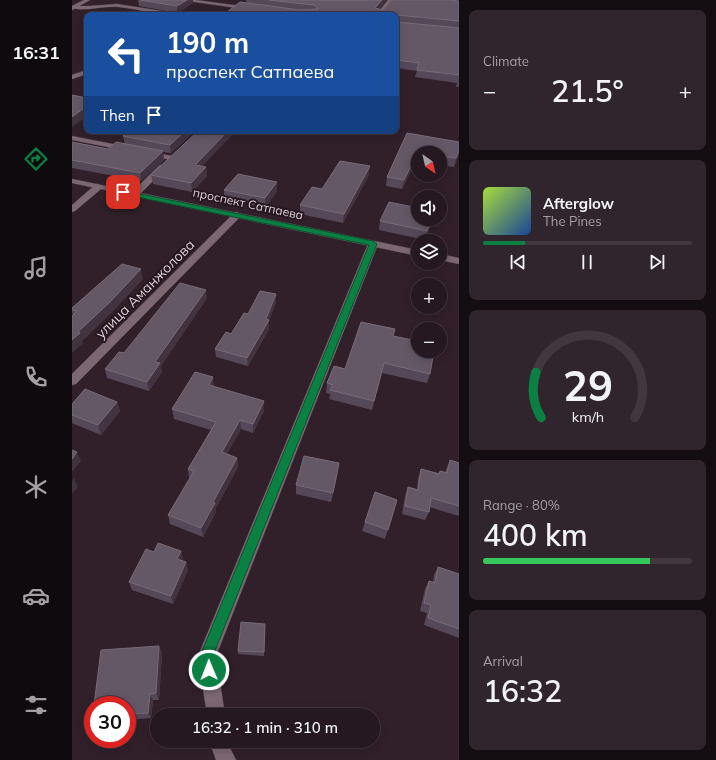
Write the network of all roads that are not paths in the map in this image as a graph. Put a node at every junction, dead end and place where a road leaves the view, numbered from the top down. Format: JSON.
{"nodes":[{"id":1,"x":88,"y":0,"type":"edge"},
{"id":2,"x":183,"y":0,"type":"edge"},
{"id":3,"x":391,"y":0,"type":"edge"},
{"id":4,"x":217,"y":2,"type":"edge"},
{"id":5,"x":73,"y":8,"type":"edge"},
{"id":6,"x":158,"y":12,"type":"edge"},
{"id":7,"x":250,"y":12,"type":"edge"},
{"id":8,"x":381,"y":12,"type":"edge"},
{"id":9,"x":84,"y":73,"type":"edge"},
{"id":10,"x":72,"y":77,"type":"edge"},
{"id":11,"x":72,"y":138,"type":"edge"},
{"id":12,"x":72,"y":181,"type":"edge"},
{"id":13,"x":98,"y":187,"type":"junction"},
{"id":14,"x":135,"y":194,"type":"junction"},
{"id":15,"x":72,"y":209,"type":"edge"},
{"id":16,"x":237,"y":215,"type":"junction"},
{"id":17,"x":373,"y":244,"type":"junction"},
{"id":18,"x":411,"y":252,"type":"edge"},
{"id":19,"x":447,"y":258,"type":"edge"},
{"id":20,"x":459,"y":261,"type":"edge"},
{"id":21,"x":72,"y":381,"type":"edge"},
{"id":22,"x":215,"y":708,"type":"edge"},
{"id":23,"x":221,"y":748,"type":"edge"},
{"id":24,"x":226,"y":760,"type":"edge"}],
"edges":[{"from":1,"to":5,"type":"street"},
{"from":2,"to":4,"type":"street"},
{"from":3,"to":8,"type":"street"},
{"from":4,"to":7,"type":"street"},
{"from":5,"to":6,"type":"street"},
{"from":9,"to":10,"type":"street"},
{"from":11,"to":14,"type":"street"},
{"from":12,"to":13,"type":"street","name":"проспект Сатпаева"},
{"from":13,"to":14,"type":"street","name":"проспект Сатпаева"},
{"from":13,"to":15,"type":"street"},
{"from":14,"to":16,"type":"street","name":"проспект Сатпаева"},
{"from":16,"to":17,"type":"street","name":"проспект Сатпаева"},
{"from":16,"to":21,"type":"street","name":"улица Аманжолова"},
{"from":17,"to":18,"type":"street","name":"проспект Сатпаева"},
{"from":17,"to":22,"type":"street"},
{"from":19,"to":20,"type":"street"},
{"from":23,"to":24,"type":"street"}]}
